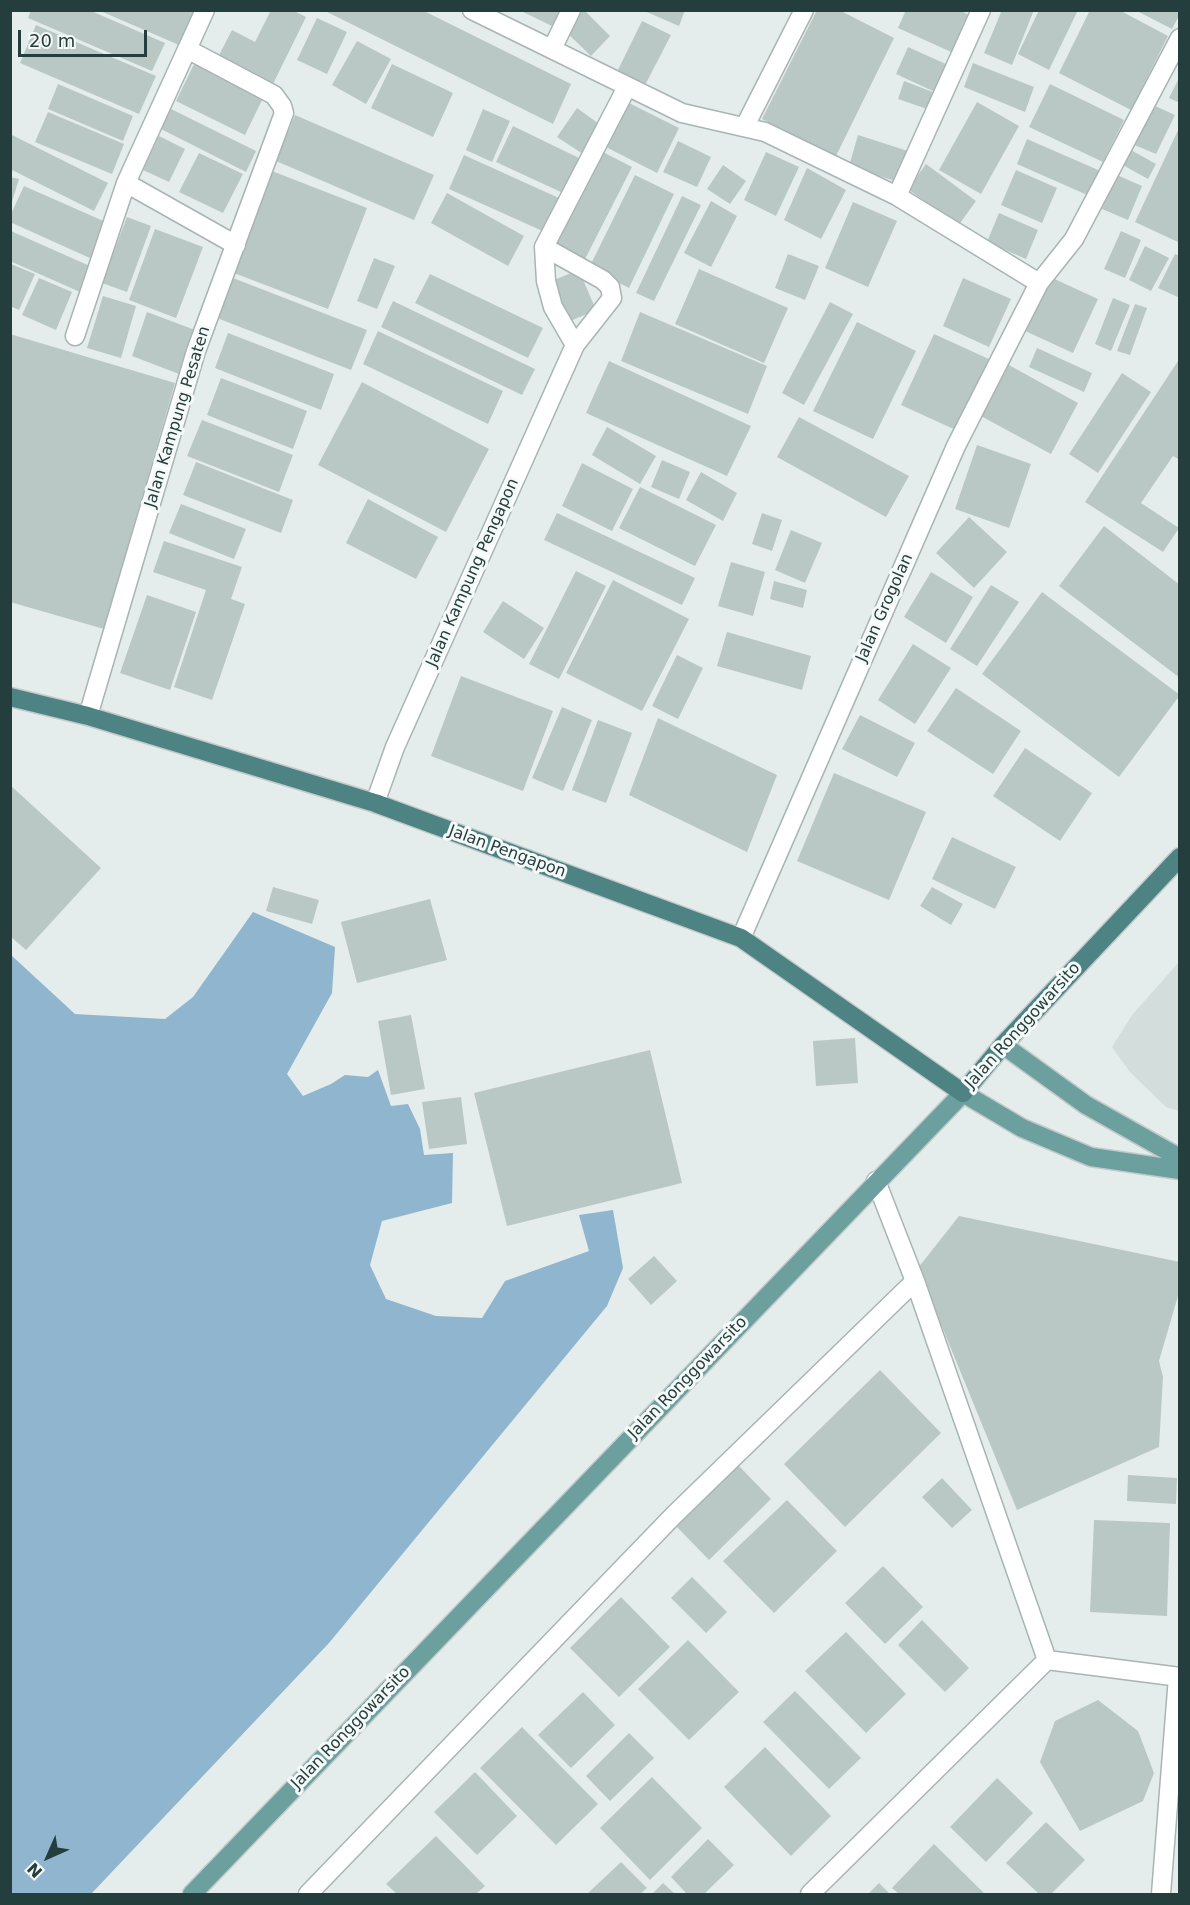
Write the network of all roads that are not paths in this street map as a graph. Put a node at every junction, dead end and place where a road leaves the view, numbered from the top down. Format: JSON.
{"nodes":[{"id":1,"x":205,"y":10,"type":"edge"},
{"id":2,"x":571,"y":10,"type":"edge"},
{"id":3,"x":804,"y":10,"type":"edge"},
{"id":4,"x":981,"y":10,"type":"edge"},
{"id":5,"x":477,"y":12,"type":"edge"},
{"id":6,"x":1179,"y":38,"type":"edge"},
{"id":7,"x":187,"y":49,"type":"junction"},
{"id":8,"x":552,"y":49,"type":"junction"},
{"id":9,"x":627,"y":87,"type":"junction"},
{"id":10,"x":745,"y":126,"type":"junction"},
{"id":11,"x":126,"y":183,"type":"junction"},
{"id":12,"x":897,"y":196,"type":"junction"},
{"id":13,"x":236,"y":245,"type":"junction"},
{"id":14,"x":544,"y":247,"type":"junction"},
{"id":15,"x":1039,"y":283,"type":"junction"},
{"id":16,"x":75,"y":336,"type":"dead end"},
{"id":17,"x":575,"y":345,"type":"junction"},
{"id":18,"x":10,"y":697,"type":"edge"},
{"id":19,"x":88,"y":716,"type":"junction"},
{"id":20,"x":375,"y":803,"type":"junction"},
{"id":21,"x":1179,"y":857,"type":"edge"},
{"id":22,"x":741,"y":938,"type":"junction"},
{"id":23,"x":1003,"y":1045,"type":"junction"},
{"id":24,"x":963,"y":1093,"type":"junction"},
{"id":25,"x":1179,"y":1158,"type":"edge"},
{"id":26,"x":1179,"y":1170,"type":"edge"},
{"id":27,"x":876,"y":1181,"type":"junction"},
{"id":28,"x":915,"y":1281,"type":"junction"},
{"id":29,"x":1047,"y":1660,"type":"junction"},
{"id":30,"x":1179,"y":1677,"type":"edge"},
{"id":31,"x":192,"y":1894,"type":"edge"},
{"id":32,"x":308,"y":1894,"type":"edge"},
{"id":33,"x":810,"y":1894,"type":"edge"},
{"id":34,"x":1161,"y":1894,"type":"edge"}],
"edges":[{"from":1,"to":7,"type":"street"},
{"from":2,"to":8,"type":"street"},
{"from":3,"to":10,"type":"street"},
{"from":4,"to":12,"type":"street"},
{"from":5,"to":8,"type":"street"},
{"from":6,"to":15,"type":"street","name":"Jalan Grogolan"},
{"from":7,"to":11,"type":"street"},
{"from":7,"to":13,"type":"street","name":"Jalan Kampung Pesaten"},
{"from":8,"to":9,"type":"street"},
{"from":9,"to":10,"type":"street"},
{"from":9,"to":14,"type":"street"},
{"from":10,"to":12,"type":"street"},
{"from":11,"to":13,"type":"street"},
{"from":11,"to":16,"type":"street"},
{"from":12,"to":15,"type":"street"},
{"from":13,"to":19,"type":"street","name":"Jalan Kampung Pesaten"},
{"from":14,"to":17,"type":"street"},
{"from":14,"to":17,"type":"street","name":"Jalan Kampung Pengapon"},
{"from":15,"to":22,"type":"street","name":"Jalan Grogolan"},
{"from":17,"to":20,"type":"street","name":"Jalan Kampung Pengapon"},
{"from":18,"to":19,"type":"highway","name":"Jalan Pengapon"},
{"from":19,"to":20,"type":"highway","name":"Jalan Pengapon"},
{"from":20,"to":22,"type":"highway","name":"Jalan Pengapon"},
{"from":21,"to":23,"type":"highway","name":"Jalan Ronggowarsito"},
{"from":22,"to":24,"type":"highway","name":"Jalan Pengapon"},
{"from":23,"to":24,"type":"highway","name":"Jalan Ronggowarsito"},
{"from":23,"to":25,"type":"main road"},
{"from":24,"to":26,"type":"main road"},
{"from":24,"to":27,"type":"main road","name":"Jalan Ronggowarsito"},
{"from":27,"to":28,"type":"street"},
{"from":27,"to":31,"type":"main road","name":"Jalan Ronggowarsito"},
{"from":28,"to":29,"type":"street"},
{"from":28,"to":32,"type":"street"},
{"from":29,"to":30,"type":"street"},
{"from":29,"to":33,"type":"street"},
{"from":30,"to":34,"type":"street"}]}
